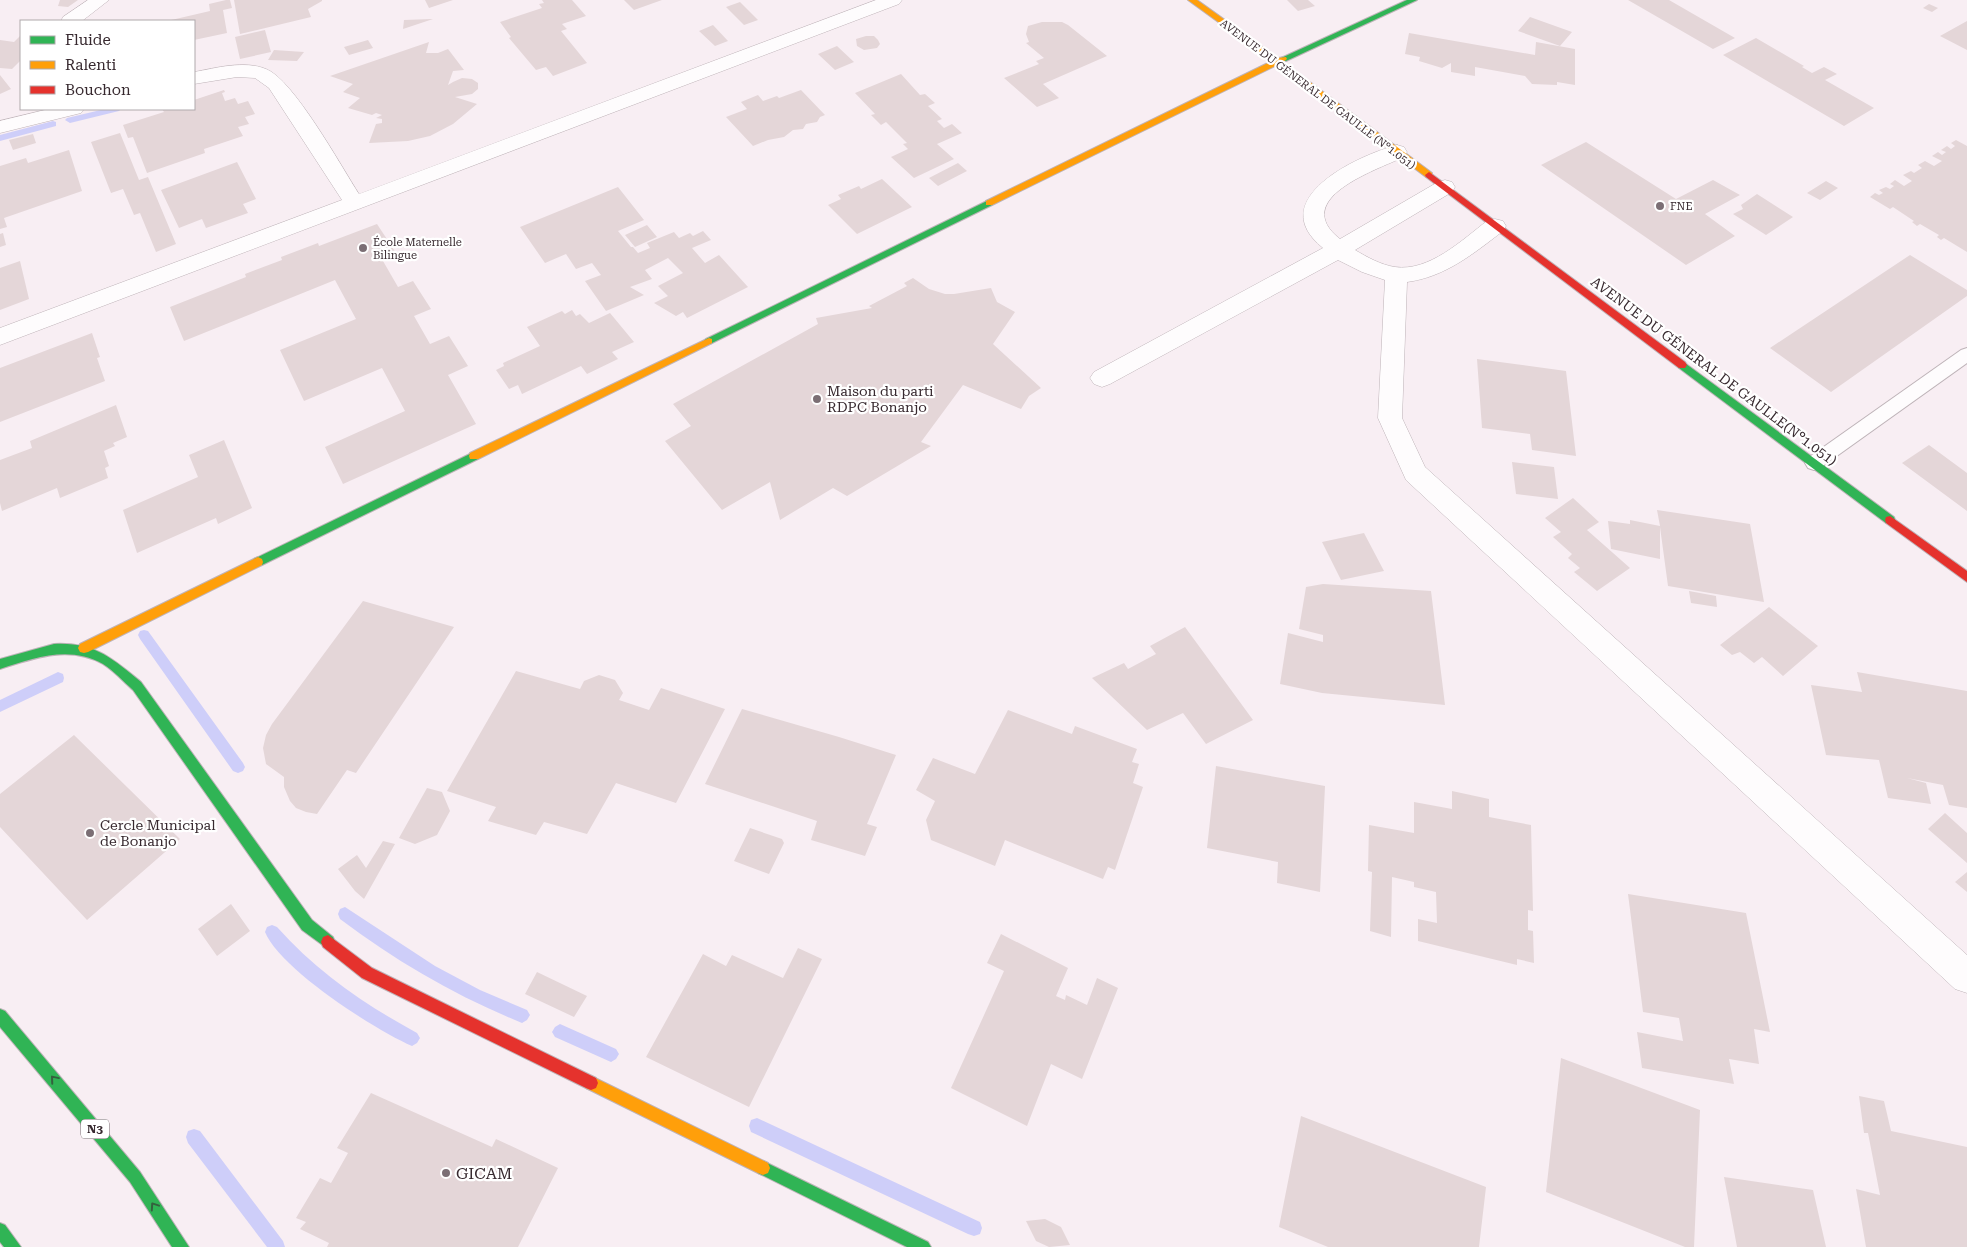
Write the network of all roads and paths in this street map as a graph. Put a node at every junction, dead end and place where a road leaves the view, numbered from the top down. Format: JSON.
{"nodes":[{"id":1,"x":100,"y":0,"type":"edge"},
{"id":2,"x":893,"y":0,"type":"edge"},
{"id":3,"x":1192,"y":0,"type":"edge"},
{"id":4,"x":1413,"y":0,"type":"edge"},
{"id":5,"x":71,"y":20,"type":"edge"},
{"id":6,"x":1276,"y":62,"type":"junction"},
{"id":7,"x":195,"y":78,"type":"edge"},
{"id":8,"x":65,"y":110,"type":"edge"},
{"id":9,"x":0,"y":127,"type":"edge"},
{"id":10,"x":1398,"y":152,"type":"junction"},
{"id":11,"x":1444,"y":187,"type":"junction"},
{"id":12,"x":354,"y":203,"type":"junction"},
{"id":13,"x":1495,"y":226,"type":"junction"},
{"id":14,"x":1338,"y":250,"type":"junction"},
{"id":15,"x":1396,"y":276,"type":"junction"},
{"id":16,"x":0,"y":338,"type":"edge"},
{"id":17,"x":1967,"y":354,"type":"edge"},
{"id":18,"x":1102,"y":378,"type":"dead end"},
{"id":19,"x":1814,"y":463,"type":"junction"},
{"id":20,"x":1967,"y":577,"type":"edge"},
{"id":21,"x":84,"y":648,"type":"junction"},
{"id":22,"x":0,"y":664,"type":"edge"},
{"id":23,"x":1967,"y":977,"type":"edge"},
{"id":24,"x":0,"y":1016,"type":"edge"},
{"id":25,"x":0,"y":1230,"type":"edge"},
{"id":26,"x":13,"y":1247,"type":"edge"},
{"id":27,"x":181,"y":1247,"type":"edge"},
{"id":28,"x":923,"y":1247,"type":"edge"}],
"edges":[{"from":1,"to":5,"type":"street"},
{"from":2,"to":12,"type":"street"},
{"from":3,"to":6,"type":"main road","name":"AVENUE DU GÉNERAL DE GAULLE (N°1.051)"},
{"from":4,"to":6,"type":"main road"},
{"from":6,"to":10,"type":"main road","name":"AVENUE DU GÉNERAL DE GAULLE (N°1.051)"},
{"from":6,"to":21,"type":"main road"},
{"from":7,"to":12,"type":"street"},
{"from":8,"to":9,"type":"street"},
{"from":10,"to":11,"type":"main road","name":"AVENUE DU GÉNERAL DE GAULLE (N°1.051)"},
{"from":10,"to":14,"type":"street"},
{"from":11,"to":13,"type":"main road","name":"AVENUE DU GÉNERAL DE GAULLE(N°1.051)"},
{"from":11,"to":14,"type":"street"},
{"from":12,"to":16,"type":"street"},
{"from":13,"to":15,"type":"street"},
{"from":13,"to":19,"type":"main road","name":"AVENUE DU GÉNERAL DE GAULLE(N°1.051)"},
{"from":14,"to":15,"type":"street"},
{"from":14,"to":18,"type":"street"},
{"from":15,"to":23,"type":"street"},
{"from":17,"to":19,"type":"lane"},
{"from":19,"to":20,"type":"main road","name":"AVENUE DU GÉNERAL DE GAULLE(N°1.051)"},
{"from":21,"to":22,"type":"main road"},
{"from":21,"to":28,"type":"main road"},
{"from":27,"to":24,"type":"main road","number":"N3","one_way":true},
{"from":25,"to":26,"type":"main road"}]}
